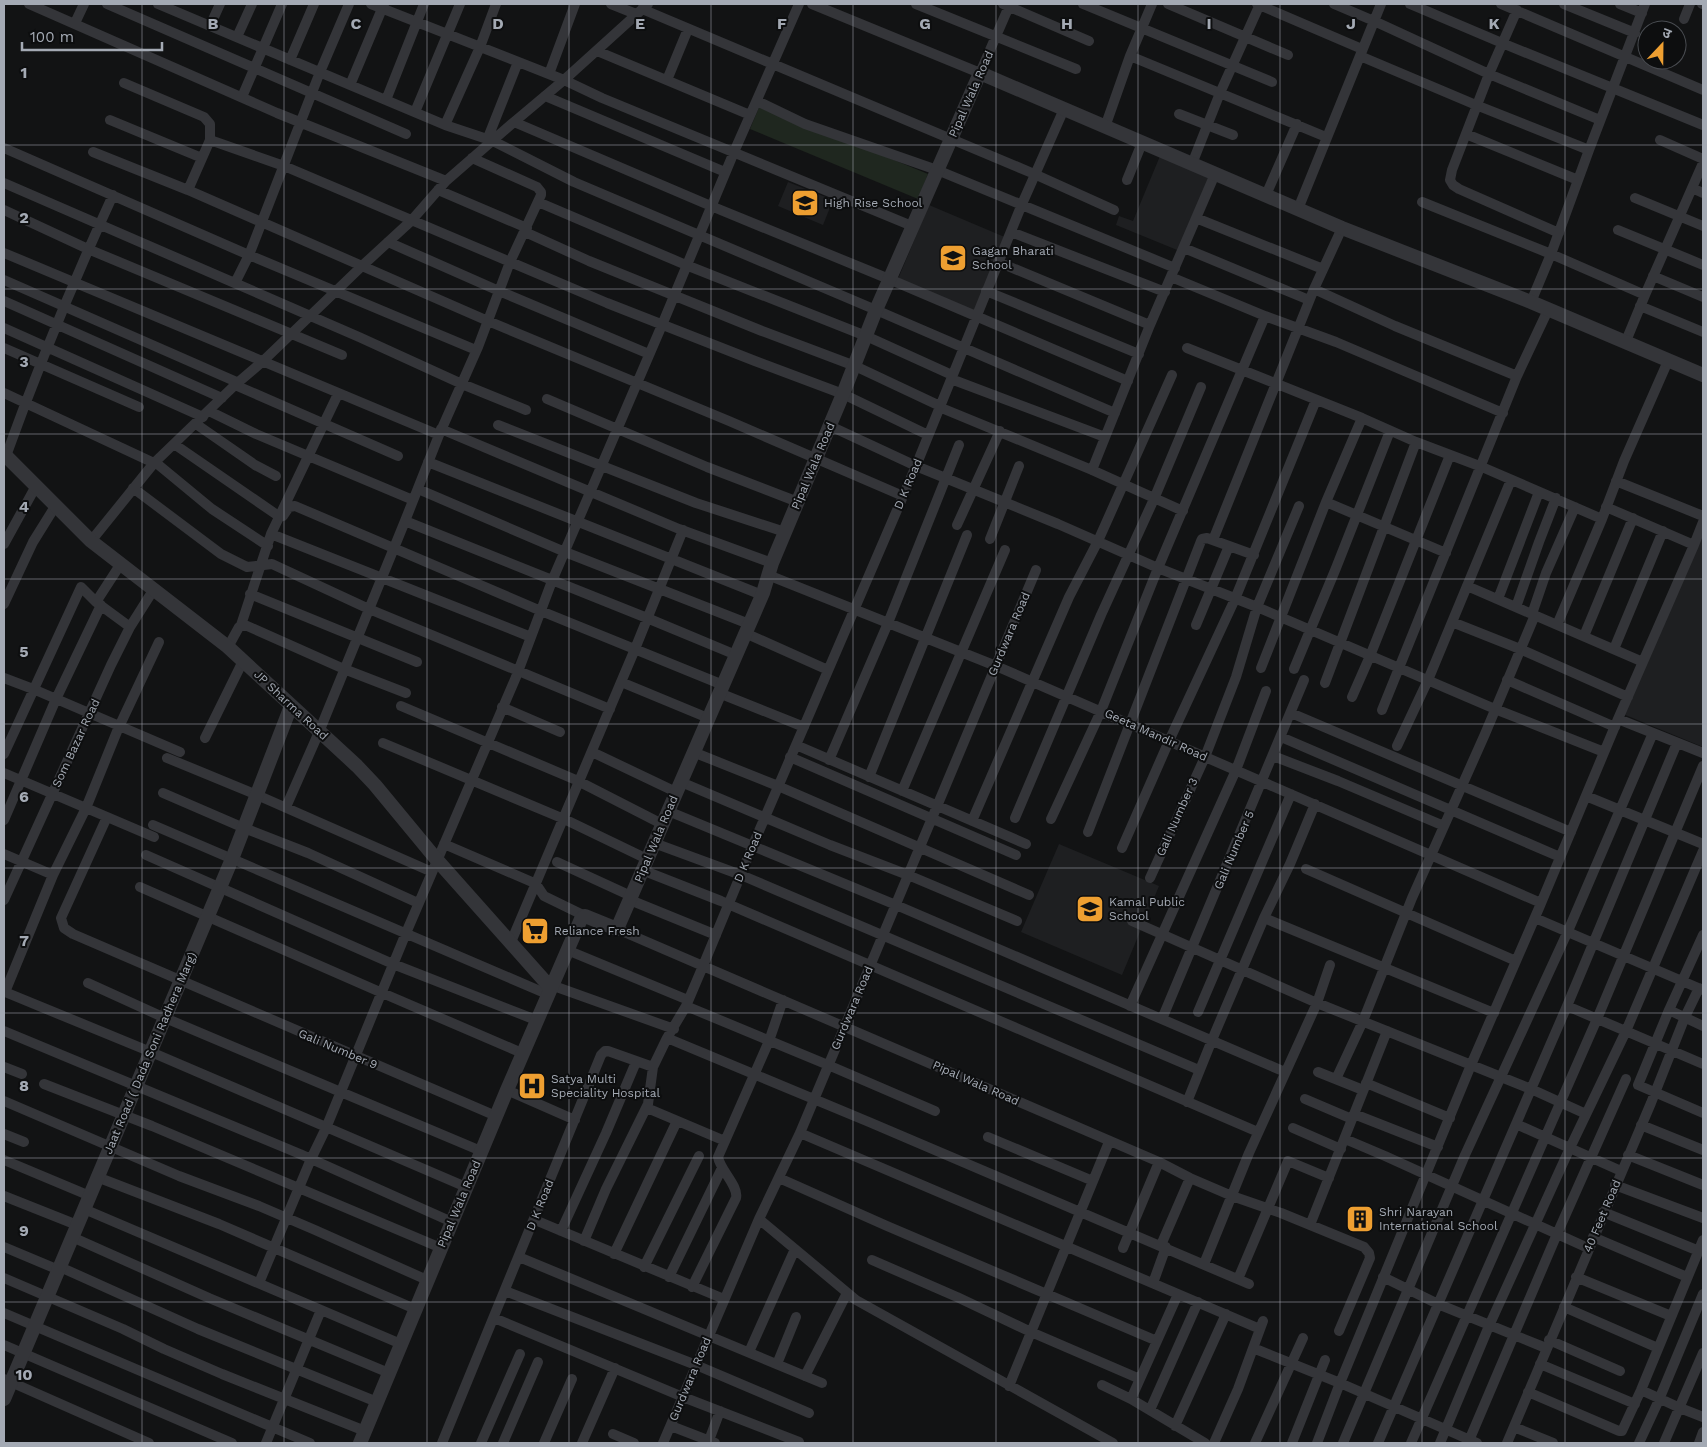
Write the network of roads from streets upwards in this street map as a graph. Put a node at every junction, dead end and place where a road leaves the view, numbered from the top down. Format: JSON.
{"nodes":[{"id":1,"x":29,"y":4,"type":"edge"},
{"id":2,"x":84,"y":4,"type":"edge"},
{"id":3,"x":107,"y":4,"type":"edge"},
{"id":4,"x":158,"y":4,"type":"edge"},
{"id":5,"x":220,"y":4,"type":"edge"},
{"id":6,"x":252,"y":4,"type":"edge"},
{"id":7,"x":282,"y":4,"type":"edge"},
{"id":8,"x":314,"y":4,"type":"edge"},
{"id":9,"x":349,"y":4,"type":"edge"},
{"id":10,"x":371,"y":4,"type":"edge"},
{"id":11,"x":424,"y":4,"type":"edge"},
{"id":12,"x":460,"y":4,"type":"edge"},
{"id":13,"x":496,"y":4,"type":"edge"},
{"id":14,"x":576,"y":4,"type":"edge"},
{"id":15,"x":611,"y":4,"type":"edge"},
{"id":16,"x":799,"y":4,"type":"edge"},
{"id":17,"x":812,"y":4,"type":"edge"},
{"id":18,"x":916,"y":4,"type":"edge"},
{"id":19,"x":1083,"y":4,"type":"edge"},
{"id":20,"x":1152,"y":4,"type":"edge"},
{"id":21,"x":1168,"y":4,"type":"edge"},
{"id":22,"x":1259,"y":4,"type":"edge"},
{"id":23,"x":1334,"y":4,"type":"edge"},
{"id":24,"x":1381,"y":4,"type":"edge"},
{"id":25,"x":1410,"y":4,"type":"edge"},
{"id":26,"x":1502,"y":4,"type":"edge"},
{"id":27,"x":1564,"y":4,"type":"edge"},
{"id":28,"x":1620,"y":4,"type":"edge"},
{"id":29,"x":1690,"y":4,"type":"edge"},
{"id":30,"x":1007,"y":5,"type":"edge"},
{"id":31,"x":383,"y":6,"type":"edge"},
{"id":32,"x":638,"y":8,"type":"edge"},
{"id":33,"x":1643,"y":8,"type":"edge"},
{"id":34,"x":1516,"y":10,"type":"junction"},
{"id":35,"x":1684,"y":18,"type":"dead end"},
{"id":36,"x":1374,"y":21,"type":"junction"},
{"id":37,"x":417,"y":22,"type":"junction"},
{"id":38,"x":76,"y":23,"type":"junction"},
{"id":39,"x":210,"y":26,"type":"junction"},
{"id":40,"x":1142,"y":28,"type":"junction"},
{"id":41,"x":688,"y":29,"type":"junction"},
{"id":42,"x":1634,"y":33,"type":"junction"},
{"id":43,"x":447,"y":34,"type":"junction"},
{"id":44,"x":237,"y":37,"type":"junction"},
{"id":45,"x":996,"y":37,"type":"junction"},
{"id":46,"x":1246,"y":38,"type":"junction"},
{"id":47,"x":1089,"y":41,"type":"dead end"},
{"id":48,"x":1502,"y":43,"type":"junction"},
{"id":49,"x":480,"y":47,"type":"junction"},
{"id":50,"x":263,"y":48,"type":"junction"},
{"id":51,"x":597,"y":51,"type":"junction"},
{"id":52,"x":1361,"y":52,"type":"junction"},
{"id":53,"x":1288,"y":55,"type":"dead end"},
{"id":54,"x":1130,"y":56,"type":"junction"},
{"id":55,"x":1625,"y":56,"type":"junction"},
{"id":56,"x":290,"y":60,"type":"junction"},
{"id":57,"x":518,"y":62,"type":"junction"},
{"id":58,"x":772,"y":64,"type":"junction"},
{"id":59,"x":1234,"y":66,"type":"junction"},
{"id":60,"x":254,"y":67,"type":"junction"},
{"id":61,"x":1076,"y":70,"type":"dead end"},
{"id":62,"x":320,"y":72,"type":"junction"},
{"id":63,"x":980,"y":73,"type":"junction"},
{"id":64,"x":549,"y":74,"type":"junction"},
{"id":65,"x":1488,"y":74,"type":"junction"},
{"id":66,"x":564,"y":80,"type":"junction"},
{"id":67,"x":667,"y":80,"type":"junction"},
{"id":68,"x":1272,"y":82,"type":"dead end"},
{"id":69,"x":124,"y":83,"type":"dead end"},
{"id":70,"x":350,"y":85,"type":"junction"},
{"id":71,"x":1613,"y":89,"type":"junction"},
{"id":72,"x":1703,"y":90,"type":"edge"},
{"id":73,"x":313,"y":92,"type":"junction"},
{"id":74,"x":1220,"y":93,"type":"junction"},
{"id":75,"x":546,"y":96,"type":"junction"},
{"id":76,"x":242,"y":97,"type":"junction"},
{"id":77,"x":386,"y":100,"type":"junction"},
{"id":78,"x":757,"y":101,"type":"junction"},
{"id":79,"x":1476,"y":105,"type":"junction"},
{"id":80,"x":1064,"y":109,"type":"junction"},
{"id":81,"x":415,"y":112,"type":"junction"},
{"id":82,"x":1179,"y":114,"type":"dead end"},
{"id":83,"x":750,"y":115,"type":"junction"},
{"id":84,"x":110,"y":120,"type":"dead end"},
{"id":85,"x":1600,"y":120,"type":"junction"},
{"id":86,"x":300,"y":122,"type":"junction"},
{"id":87,"x":514,"y":122,"type":"junction"},
{"id":88,"x":1297,"y":124,"type":"junction"},
{"id":89,"x":444,"y":125,"type":"junction"},
{"id":90,"x":1208,"y":125,"type":"junction"},
{"id":91,"x":1703,"y":125,"type":"edge"},
{"id":92,"x":1105,"y":127,"type":"junction"},
{"id":93,"x":406,"y":134,"type":"dead end"},
{"id":94,"x":1466,"y":134,"type":"junction"},
{"id":95,"x":1233,"y":135,"type":"dead end"},
{"id":96,"x":1326,"y":137,"type":"junction"},
{"id":97,"x":210,"y":140,"type":"junction"},
{"id":98,"x":490,"y":140,"type":"junction"},
{"id":99,"x":950,"y":140,"type":"junction"},
{"id":100,"x":1660,"y":140,"type":"dead end"},
{"id":101,"x":1142,"y":143,"type":"junction"},
{"id":102,"x":4,"y":148,"type":"edge"},
{"id":103,"x":1589,"y":150,"type":"junction"},
{"id":104,"x":93,"y":152,"type":"dead end"},
{"id":105,"x":734,"y":152,"type":"junction"},
{"id":106,"x":202,"y":158,"type":"junction"},
{"id":107,"x":472,"y":158,"type":"junction"},
{"id":108,"x":1703,"y":159,"type":"edge"},
{"id":109,"x":1703,"y":163,"type":"edge"},
{"id":110,"x":1192,"y":164,"type":"junction"},
{"id":111,"x":284,"y":166,"type":"junction"},
{"id":112,"x":937,"y":170,"type":"junction"},
{"id":113,"x":725,"y":172,"type":"junction"},
{"id":114,"x":1215,"y":174,"type":"junction"},
{"id":115,"x":1035,"y":175,"type":"junction"},
{"id":116,"x":1127,"y":180,"type":"dead end"},
{"id":117,"x":1578,"y":180,"type":"junction"},
{"id":118,"x":446,"y":182,"type":"junction"},
{"id":119,"x":4,"y":183,"type":"edge"},
{"id":120,"x":1692,"y":188,"type":"junction"},
{"id":121,"x":188,"y":190,"type":"junction"},
{"id":122,"x":438,"y":190,"type":"junction"},
{"id":123,"x":1703,"y":193,"type":"edge"},
{"id":124,"x":113,"y":195,"type":"junction"},
{"id":125,"x":1266,"y":195,"type":"junction"},
{"id":126,"x":1635,"y":198,"type":"dead end"},
{"id":127,"x":538,"y":202,"type":"junction"},
{"id":128,"x":1422,"y":202,"type":"dead end"},
{"id":129,"x":1022,"y":204,"type":"junction"},
{"id":130,"x":711,"y":206,"type":"junction"},
{"id":131,"x":1298,"y":209,"type":"junction"},
{"id":132,"x":4,"y":210,"type":"edge"},
{"id":133,"x":1114,"y":210,"type":"dead end"},
{"id":134,"x":1679,"y":216,"type":"junction"},
{"id":135,"x":1196,"y":218,"type":"junction"},
{"id":136,"x":411,"y":221,"type":"junction"},
{"id":137,"x":261,"y":222,"type":"junction"},
{"id":138,"x":100,"y":224,"type":"junction"},
{"id":139,"x":912,"y":226,"type":"junction"},
{"id":140,"x":1703,"y":226,"type":"edge"},
{"id":141,"x":1342,"y":228,"type":"junction"},
{"id":142,"x":526,"y":230,"type":"junction"},
{"id":143,"x":1618,"y":230,"type":"dead end"},
{"id":144,"x":1011,"y":232,"type":"junction"},
{"id":145,"x":1559,"y":233,"type":"junction"},
{"id":146,"x":698,"y":236,"type":"junction"},
{"id":147,"x":388,"y":242,"type":"junction"},
{"id":148,"x":1184,"y":248,"type":"junction"},
{"id":149,"x":88,"y":249,"type":"junction"},
{"id":150,"x":1665,"y":250,"type":"junction"},
{"id":151,"x":4,"y":253,"type":"edge"},
{"id":152,"x":1551,"y":254,"type":"junction"},
{"id":153,"x":249,"y":255,"type":"junction"},
{"id":154,"x":510,"y":262,"type":"junction"},
{"id":155,"x":998,"y":262,"type":"junction"},
{"id":156,"x":686,"y":265,"type":"junction"},
{"id":157,"x":1703,"y":265,"type":"edge"},
{"id":158,"x":362,"y":266,"type":"junction"},
{"id":159,"x":1323,"y":269,"type":"junction"},
{"id":160,"x":1173,"y":273,"type":"junction"},
{"id":161,"x":1653,"y":276,"type":"junction"},
{"id":162,"x":888,"y":279,"type":"junction"},
{"id":163,"x":4,"y":280,"type":"edge"},
{"id":164,"x":235,"y":283,"type":"junction"},
{"id":165,"x":74,"y":284,"type":"junction"},
{"id":166,"x":1314,"y":289,"type":"junction"},
{"id":167,"x":337,"y":291,"type":"junction"},
{"id":168,"x":499,"y":291,"type":"junction"},
{"id":169,"x":986,"y":291,"type":"junction"},
{"id":170,"x":1165,"y":292,"type":"junction"},
{"id":171,"x":1645,"y":295,"type":"junction"},
{"id":172,"x":674,"y":296,"type":"junction"},
{"id":173,"x":1703,"y":297,"type":"edge"},
{"id":174,"x":1309,"y":300,"type":"junction"},
{"id":175,"x":4,"y":301,"type":"edge"},
{"id":176,"x":1530,"y":302,"type":"junction"},
{"id":177,"x":1640,"y":306,"type":"junction"},
{"id":178,"x":65,"y":307,"type":"junction"},
{"id":179,"x":876,"y":310,"type":"junction"},
{"id":180,"x":1548,"y":310,"type":"junction"},
{"id":181,"x":311,"y":316,"type":"junction"},
{"id":182,"x":1265,"y":316,"type":"junction"},
{"id":183,"x":976,"y":317,"type":"junction"},
{"id":184,"x":488,"y":321,"type":"junction"},
{"id":185,"x":58,"y":324,"type":"junction"},
{"id":186,"x":662,"y":325,"type":"junction"},
{"id":187,"x":1150,"y":325,"type":"junction"},
{"id":188,"x":1298,"y":327,"type":"junction"},
{"id":189,"x":4,"y":328,"type":"edge"},
{"id":190,"x":1703,"y":332,"type":"edge"},
{"id":191,"x":292,"y":334,"type":"junction"},
{"id":192,"x":866,"y":336,"type":"junction"},
{"id":193,"x":1626,"y":341,"type":"junction"},
{"id":194,"x":48,"y":347,"type":"junction"},
{"id":195,"x":4,"y":348,"type":"edge"},
{"id":196,"x":963,"y":348,"type":"junction"},
{"id":197,"x":1187,"y":348,"type":"dead end"},
{"id":198,"x":476,"y":350,"type":"junction"},
{"id":199,"x":649,"y":354,"type":"junction"},
{"id":200,"x":1139,"y":354,"type":"junction"},
{"id":201,"x":342,"y":355,"type":"dead end"},
{"id":202,"x":1668,"y":361,"type":"junction"},
{"id":203,"x":262,"y":362,"type":"junction"},
{"id":204,"x":41,"y":364,"type":"junction"},
{"id":205,"x":855,"y":366,"type":"junction"},
{"id":206,"x":1242,"y":370,"type":"junction"},
{"id":207,"x":1172,"y":375,"type":"dead end"},
{"id":208,"x":1703,"y":375,"type":"edge"},
{"id":209,"x":1517,"y":376,"type":"junction"},
{"id":210,"x":952,"y":377,"type":"junction"},
{"id":211,"x":1128,"y":381,"type":"junction"},
{"id":212,"x":637,"y":382,"type":"junction"},
{"id":213,"x":1276,"y":383,"type":"junction"},
{"id":214,"x":237,"y":384,"type":"junction"},
{"id":215,"x":462,"y":384,"type":"junction"},
{"id":216,"x":1201,"y":387,"type":"dead end"},
{"id":217,"x":4,"y":393,"type":"edge"},
{"id":218,"x":338,"y":394,"type":"junction"},
{"id":219,"x":843,"y":394,"type":"junction"},
{"id":220,"x":222,"y":398,"type":"junction"},
{"id":221,"x":547,"y":399,"type":"dead end"},
{"id":222,"x":1316,"y":400,"type":"junction"},
{"id":223,"x":26,"y":402,"type":"junction"},
{"id":224,"x":139,"y":407,"type":"dead end"},
{"id":225,"x":940,"y":407,"type":"junction"},
{"id":226,"x":526,"y":410,"type":"dead end"},
{"id":227,"x":1115,"y":413,"type":"junction"},
{"id":228,"x":1503,"y":413,"type":"junction"},
{"id":229,"x":203,"y":417,"type":"junction"},
{"id":230,"x":1362,"y":418,"type":"junction"},
{"id":231,"x":323,"y":423,"type":"junction"},
{"id":232,"x":498,"y":425,"type":"dead end"},
{"id":233,"x":830,"y":426,"type":"junction"},
{"id":234,"x":617,"y":429,"type":"junction"},
{"id":235,"x":1000,"y":431,"type":"junction"},
{"id":236,"x":1390,"y":431,"type":"junction"},
{"id":237,"x":440,"y":432,"type":"junction"},
{"id":238,"x":928,"y":435,"type":"junction"},
{"id":239,"x":1105,"y":437,"type":"junction"},
{"id":240,"x":1416,"y":442,"type":"junction"},
{"id":241,"x":174,"y":444,"type":"junction"},
{"id":242,"x":959,"y":445,"type":"dead end"},
{"id":243,"x":5,"y":455,"type":"edge"},
{"id":244,"x":1450,"y":455,"type":"junction"},
{"id":245,"x":310,"y":456,"type":"junction"},
{"id":246,"x":398,"y":456,"type":"dead end"},
{"id":247,"x":816,"y":459,"type":"junction"},
{"id":248,"x":155,"y":462,"type":"junction"},
{"id":249,"x":428,"y":462,"type":"junction"},
{"id":250,"x":916,"y":466,"type":"junction"},
{"id":251,"x":1019,"y":466,"type":"dead end"},
{"id":252,"x":601,"y":467,"type":"junction"},
{"id":253,"x":1482,"y":467,"type":"junction"},
{"id":254,"x":1092,"y":470,"type":"junction"},
{"id":255,"x":276,"y":476,"type":"dead end"},
{"id":256,"x":945,"y":478,"type":"junction"},
{"id":257,"x":1511,"y":480,"type":"junction"},
{"id":258,"x":1616,"y":481,"type":"junction"},
{"id":259,"x":1123,"y":485,"type":"junction"},
{"id":260,"x":36,"y":486,"type":"junction"},
{"id":261,"x":133,"y":488,"type":"junction"},
{"id":262,"x":418,"y":489,"type":"junction"},
{"id":263,"x":973,"y":489,"type":"junction"},
{"id":264,"x":590,"y":491,"type":"junction"},
{"id":265,"x":1539,"y":492,"type":"junction"},
{"id":266,"x":903,"y":496,"type":"junction"},
{"id":267,"x":1556,"y":498,"type":"junction"},
{"id":268,"x":1154,"y":499,"type":"junction"},
{"id":269,"x":413,"y":500,"type":"junction"},
{"id":270,"x":798,"y":502,"type":"junction"},
{"id":271,"x":1004,"y":502,"type":"junction"},
{"id":272,"x":1326,"y":502,"type":"junction"},
{"id":273,"x":56,"y":506,"type":"junction"},
{"id":274,"x":1299,"y":506,"type":"dead end"},
{"id":275,"x":1575,"y":507,"type":"junction"},
{"id":276,"x":1606,"y":507,"type":"junction"},
{"id":277,"x":1183,"y":511,"type":"junction"},
{"id":278,"x":1357,"y":514,"type":"junction"},
{"id":279,"x":280,"y":516,"type":"junction"},
{"id":280,"x":1703,"y":516,"type":"edge"},
{"id":281,"x":1633,"y":518,"type":"junction"},
{"id":282,"x":4,"y":519,"type":"edge"},
{"id":283,"x":1602,"y":519,"type":"junction"},
{"id":284,"x":405,"y":521,"type":"junction"},
{"id":285,"x":1703,"y":522,"type":"edge"},
{"id":286,"x":577,"y":523,"type":"junction"},
{"id":287,"x":14,"y":524,"type":"junction"},
{"id":288,"x":957,"y":525,"type":"dead end"},
{"id":289,"x":1384,"y":526,"type":"junction"},
{"id":290,"x":683,"y":530,"type":"junction"},
{"id":291,"x":1662,"y":531,"type":"junction"},
{"id":292,"x":785,"y":532,"type":"junction"},
{"id":293,"x":271,"y":534,"type":"junction"},
{"id":294,"x":967,"y":535,"type":"dead end"},
{"id":295,"x":990,"y":539,"type":"dead end"},
{"id":296,"x":1213,"y":540,"type":"junction"},
{"id":297,"x":1416,"y":540,"type":"junction"},
{"id":298,"x":1098,"y":541,"type":"junction"},
{"id":299,"x":91,"y":542,"type":"junction"},
{"id":300,"x":4,"y":544,"type":"edge"},
{"id":301,"x":1694,"y":545,"type":"junction"},
{"id":302,"x":268,"y":546,"type":"junction"},
{"id":303,"x":1229,"y":546,"type":"junction"},
{"id":304,"x":394,"y":549,"type":"junction"},
{"id":305,"x":1005,"y":550,"type":"dead end"},
{"id":306,"x":565,"y":552,"type":"junction"},
{"id":307,"x":1446,"y":553,"type":"junction"},
{"id":308,"x":1128,"y":555,"type":"junction"},
{"id":309,"x":1254,"y":555,"type":"junction"},
{"id":310,"x":671,"y":559,"type":"junction"},
{"id":311,"x":262,"y":564,"type":"junction"},
{"id":312,"x":120,"y":565,"type":"junction"},
{"id":313,"x":1158,"y":568,"type":"junction"},
{"id":314,"x":770,"y":569,"type":"junction"},
{"id":315,"x":1036,"y":570,"type":"dead end"},
{"id":316,"x":382,"y":578,"type":"junction"},
{"id":317,"x":1187,"y":580,"type":"junction"},
{"id":318,"x":552,"y":581,"type":"junction"},
{"id":319,"x":1467,"y":586,"type":"junction"},
{"id":320,"x":660,"y":588,"type":"junction"},
{"id":321,"x":154,"y":589,"type":"junction"},
{"id":322,"x":1211,"y":589,"type":"junction"},
{"id":323,"x":250,"y":594,"type":"junction"},
{"id":324,"x":762,"y":595,"type":"junction"},
{"id":325,"x":1235,"y":599,"type":"junction"},
{"id":326,"x":1498,"y":600,"type":"junction"},
{"id":327,"x":99,"y":603,"type":"junction"},
{"id":328,"x":4,"y":604,"type":"edge"},
{"id":329,"x":1257,"y":607,"type":"junction"},
{"id":330,"x":1516,"y":607,"type":"junction"},
{"id":331,"x":369,"y":608,"type":"junction"},
{"id":332,"x":854,"y":609,"type":"junction"},
{"id":333,"x":541,"y":611,"type":"junction"},
{"id":334,"x":1533,"y":615,"type":"junction"},
{"id":335,"x":648,"y":618,"type":"junction"},
{"id":336,"x":1280,"y":618,"type":"junction"},
{"id":337,"x":1452,"y":622,"type":"junction"},
{"id":338,"x":888,"y":623,"type":"junction"},
{"id":339,"x":241,"y":625,"type":"junction"},
{"id":340,"x":1196,"y":625,"type":"dead end"},
{"id":341,"x":1557,"y":625,"type":"junction"},
{"id":342,"x":130,"y":627,"type":"junction"},
{"id":343,"x":747,"y":629,"type":"junction"},
{"id":344,"x":1309,"y":630,"type":"junction"},
{"id":345,"x":1584,"y":636,"type":"junction"},
{"id":346,"x":531,"y":637,"type":"junction"},
{"id":347,"x":357,"y":638,"type":"junction"},
{"id":348,"x":925,"y":638,"type":"junction"},
{"id":349,"x":159,"y":642,"type":"dead end"},
{"id":350,"x":1340,"y":643,"type":"junction"},
{"id":351,"x":228,"y":647,"type":"junction"},
{"id":352,"x":635,"y":649,"type":"junction"},
{"id":353,"x":1520,"y":649,"type":"junction"},
{"id":354,"x":1614,"y":649,"type":"junction"},
{"id":355,"x":961,"y":652,"type":"junction"},
{"id":356,"x":736,"y":655,"type":"junction"},
{"id":357,"x":1370,"y":656,"type":"junction"},
{"id":358,"x":243,"y":661,"type":"junction"},
{"id":359,"x":417,"y":662,"type":"dead end"},
{"id":360,"x":1643,"y":662,"type":"junction"},
{"id":361,"x":996,"y":666,"type":"junction"},
{"id":362,"x":1261,"y":668,"type":"dead end"},
{"id":363,"x":1399,"y":668,"type":"junction"},
{"id":364,"x":344,"y":669,"type":"junction"},
{"id":365,"x":1294,"y":669,"type":"dead end"},
{"id":366,"x":518,"y":670,"type":"junction"},
{"id":367,"x":828,"y":670,"type":"junction"},
{"id":368,"x":1304,"y":680,"type":"dead end"},
{"id":369,"x":1428,"y":680,"type":"junction"},
{"id":370,"x":1507,"y":680,"type":"junction"},
{"id":371,"x":5,"y":681,"type":"edge"},
{"id":372,"x":621,"y":682,"type":"junction"},
{"id":373,"x":1033,"y":682,"type":"junction"},
{"id":374,"x":1325,"y":683,"type":"dead end"},
{"id":375,"x":33,"y":689,"type":"junction"},
{"id":376,"x":721,"y":689,"type":"junction"},
{"id":377,"x":1266,"y":691,"type":"dead end"},
{"id":378,"x":406,"y":693,"type":"dead end"},
{"id":379,"x":1066,"y":696,"type":"junction"},
{"id":380,"x":1352,"y":697,"type":"dead end"},
{"id":381,"x":1628,"y":697,"type":"junction"},
{"id":382,"x":56,"y":699,"type":"junction"},
{"id":383,"x":291,"y":706,"type":"junction"},
{"id":384,"x":401,"y":706,"type":"dead end"},
{"id":385,"x":502,"y":707,"type":"junction"},
{"id":386,"x":610,"y":709,"type":"junction"},
{"id":387,"x":1495,"y":709,"type":"junction"},
{"id":388,"x":1382,"y":710,"type":"dead end"},
{"id":389,"x":1100,"y":711,"type":"junction"},
{"id":390,"x":89,"y":713,"type":"junction"},
{"id":391,"x":1291,"y":713,"type":"junction"},
{"id":392,"x":708,"y":718,"type":"junction"},
{"id":393,"x":1616,"y":723,"type":"junction"},
{"id":394,"x":1131,"y":724,"type":"junction"},
{"id":395,"x":119,"y":727,"type":"junction"},
{"id":396,"x":804,"y":727,"type":"junction"},
{"id":397,"x":319,"y":732,"type":"junction"},
{"id":398,"x":560,"y":732,"type":"dead end"},
{"id":399,"x":1653,"y":733,"type":"junction"},
{"id":400,"x":1281,"y":737,"type":"junction"},
{"id":401,"x":205,"y":738,"type":"dead end"},
{"id":402,"x":1169,"y":741,"type":"junction"},
{"id":403,"x":487,"y":742,"type":"junction"},
{"id":404,"x":383,"y":743,"type":"dead end"},
{"id":405,"x":1677,"y":743,"type":"junction"},
{"id":406,"x":796,"y":746,"type":"junction"},
{"id":407,"x":1397,"y":746,"type":"dead end"},
{"id":408,"x":180,"y":752,"type":"dead end"},
{"id":409,"x":592,"y":752,"type":"junction"},
{"id":410,"x":693,"y":752,"type":"junction"},
{"id":411,"x":1604,"y":752,"type":"junction"},
{"id":412,"x":1703,"y":753,"type":"edge"},
{"id":413,"x":4,"y":754,"type":"edge"},
{"id":414,"x":1205,"y":756,"type":"junction"},
{"id":415,"x":1273,"y":756,"type":"junction"},
{"id":416,"x":790,"y":757,"type":"junction"},
{"id":417,"x":167,"y":758,"type":"dead end"},
{"id":418,"x":830,"y":760,"type":"junction"},
{"id":419,"x":1703,"y":766,"type":"edge"},
{"id":420,"x":1236,"y":770,"type":"junction"},
{"id":421,"x":4,"y":773,"type":"edge"},
{"id":422,"x":869,"y":777,"type":"junction"},
{"id":423,"x":471,"y":780,"type":"junction"},
{"id":424,"x":22,"y":781,"type":"junction"},
{"id":425,"x":580,"y":782,"type":"junction"},
{"id":426,"x":1262,"y":782,"type":"junction"},
{"id":427,"x":1463,"y":785,"type":"junction"},
{"id":428,"x":778,"y":786,"type":"junction"},
{"id":429,"x":679,"y":787,"type":"junction"},
{"id":430,"x":902,"y":791,"type":"junction"},
{"id":431,"x":163,"y":793,"type":"dead end"},
{"id":432,"x":257,"y":794,"type":"junction"},
{"id":433,"x":1291,"y":794,"type":"junction"},
{"id":434,"x":52,"y":795,"type":"junction"},
{"id":435,"x":1586,"y":796,"type":"junction"},
{"id":436,"x":1315,"y":804,"type":"junction"},
{"id":437,"x":937,"y":806,"type":"junction"},
{"id":438,"x":286,"y":807,"type":"junction"},
{"id":439,"x":86,"y":808,"type":"junction"},
{"id":440,"x":1619,"y":809,"type":"junction"},
{"id":441,"x":1451,"y":811,"type":"junction"},
{"id":442,"x":107,"y":817,"type":"junction"},
{"id":443,"x":932,"y":817,"type":"junction"},
{"id":444,"x":665,"y":818,"type":"junction"},
{"id":445,"x":764,"y":818,"type":"junction"},
{"id":446,"x":1015,"y":818,"type":"dead end"},
{"id":447,"x":1051,"y":819,"type":"dead end"},
{"id":448,"x":4,"y":820,"type":"edge"},
{"id":449,"x":564,"y":820,"type":"junction"},
{"id":450,"x":972,"y":820,"type":"junction"},
{"id":451,"x":1646,"y":820,"type":"junction"},
{"id":452,"x":153,"y":825,"type":"dead end"},
{"id":453,"x":1444,"y":826,"type":"junction"},
{"id":454,"x":244,"y":828,"type":"junction"},
{"id":455,"x":1088,"y":832,"type":"dead end"},
{"id":456,"x":1571,"y":832,"type":"junction"},
{"id":457,"x":1675,"y":832,"type":"junction"},
{"id":458,"x":154,"y":837,"type":"dead end"},
{"id":459,"x":654,"y":843,"type":"junction"},
{"id":460,"x":444,"y":844,"type":"junction"},
{"id":461,"x":1026,"y":844,"type":"dead end"},
{"id":462,"x":1703,"y":844,"type":"edge"},
{"id":463,"x":753,"y":845,"type":"junction"},
{"id":464,"x":919,"y":848,"type":"junction"},
{"id":465,"x":1122,"y":848,"type":"dead end"},
{"id":466,"x":1703,"y":851,"type":"edge"},
{"id":467,"x":4,"y":854,"type":"edge"},
{"id":468,"x":1431,"y":854,"type":"junction"},
{"id":469,"x":146,"y":855,"type":"dead end"},
{"id":470,"x":1016,"y":855,"type":"dead end"},
{"id":471,"x":1560,"y":857,"type":"junction"},
{"id":472,"x":232,"y":859,"type":"junction"},
{"id":473,"x":22,"y":861,"type":"junction"},
{"id":474,"x":557,"y":862,"type":"dead end"},
{"id":475,"x":645,"y":865,"type":"junction"},
{"id":476,"x":434,"y":866,"type":"junction"},
{"id":477,"x":1306,"y":869,"type":"dead end"},
{"id":478,"x":53,"y":875,"type":"junction"},
{"id":479,"x":741,"y":875,"type":"junction"},
{"id":480,"x":908,"y":875,"type":"junction"},
{"id":481,"x":1150,"y":878,"type":"dead end"},
{"id":482,"x":536,"y":884,"type":"junction"},
{"id":483,"x":140,"y":887,"type":"dead end"},
{"id":484,"x":220,"y":888,"type":"junction"},
{"id":485,"x":1029,"y":895,"type":"dead end"},
{"id":486,"x":630,"y":898,"type":"junction"},
{"id":487,"x":4,"y":900,"type":"edge"},
{"id":488,"x":418,"y":903,"type":"junction"},
{"id":489,"x":1541,"y":903,"type":"junction"},
{"id":490,"x":728,"y":904,"type":"junction"},
{"id":491,"x":896,"y":905,"type":"junction"},
{"id":492,"x":1406,"y":914,"type":"junction"},
{"id":493,"x":585,"y":916,"type":"junction"},
{"id":494,"x":208,"y":917,"type":"junction"},
{"id":495,"x":1264,"y":918,"type":"junction"},
{"id":496,"x":1535,"y":918,"type":"junction"},
{"id":497,"x":1017,"y":921,"type":"dead end"},
{"id":498,"x":1132,"y":921,"type":"dead end"},
{"id":499,"x":617,"y":929,"type":"junction"},
{"id":500,"x":1568,"y":931,"type":"junction"},
{"id":501,"x":406,"y":932,"type":"junction"},
{"id":502,"x":716,"y":935,"type":"junction"},
{"id":503,"x":883,"y":935,"type":"junction"},
{"id":504,"x":1163,"y":935,"type":"junction"},
{"id":505,"x":1703,"y":935,"type":"edge"},
{"id":506,"x":511,"y":942,"type":"junction"},
{"id":507,"x":1594,"y":942,"type":"junction"},
{"id":508,"x":1192,"y":948,"type":"junction"},
{"id":509,"x":567,"y":950,"type":"junction"},
{"id":510,"x":1700,"y":952,"type":"edge"},
{"id":511,"x":1623,"y":955,"type":"junction"},
{"id":512,"x":1221,"y":961,"type":"junction"},
{"id":513,"x":1516,"y":961,"type":"junction"},
{"id":514,"x":393,"y":964,"type":"junction"},
{"id":515,"x":1330,"y":965,"type":"dead end"},
{"id":516,"x":703,"y":966,"type":"junction"},
{"id":517,"x":870,"y":966,"type":"junction"},
{"id":518,"x":1385,"y":969,"type":"junction"},
{"id":519,"x":1652,"y":969,"type":"junction"},
{"id":520,"x":1242,"y":970,"type":"junction"},
{"id":521,"x":181,"y":982,"type":"junction"},
{"id":522,"x":1683,"y":982,"type":"junction"},
{"id":523,"x":88,"y":983,"type":"dead end"},
{"id":524,"x":550,"y":989,"type":"junction"},
{"id":525,"x":1701,"y":989,"type":"edge"},
{"id":526,"x":381,"y":993,"type":"junction"},
{"id":527,"x":783,"y":1000,"type":"junction"},
{"id":528,"x":687,"y":1003,"type":"junction"},
{"id":529,"x":1317,"y":1003,"type":"junction"},
{"id":530,"x":1130,"y":1006,"type":"junction"},
{"id":531,"x":1567,"y":1006,"type":"junction"},
{"id":532,"x":1669,"y":1010,"type":"junction"},
{"id":533,"x":1198,"y":1012,"type":"dead end"},
{"id":534,"x":1494,"y":1013,"type":"junction"},
{"id":535,"x":1685,"y":1017,"type":"junction"},
{"id":536,"x":165,"y":1018,"type":"junction"},
{"id":537,"x":1162,"y":1019,"type":"junction"},
{"id":538,"x":1597,"y":1019,"type":"junction"},
{"id":539,"x":536,"y":1020,"type":"junction"},
{"id":540,"x":1363,"y":1021,"type":"junction"},
{"id":541,"x":845,"y":1026,"type":"junction"},
{"id":542,"x":1703,"y":1026,"type":"edge"},
{"id":543,"x":674,"y":1029,"type":"junction"},
{"id":544,"x":4,"y":1031,"type":"edge"},
{"id":545,"x":1387,"y":1031,"type":"junction"},
{"id":546,"x":1626,"y":1031,"type":"junction"},
{"id":547,"x":667,"y":1038,"type":"junction"},
{"id":548,"x":1212,"y":1040,"type":"junction"},
{"id":549,"x":769,"y":1041,"type":"junction"},
{"id":550,"x":1655,"y":1043,"type":"junction"},
{"id":551,"x":1672,"y":1050,"type":"junction"},
{"id":552,"x":151,"y":1052,"type":"junction"},
{"id":553,"x":522,"y":1053,"type":"junction"},
{"id":554,"x":354,"y":1056,"type":"junction"},
{"id":555,"x":636,"y":1062,"type":"junction"},
{"id":556,"x":1703,"y":1064,"type":"edge"},
{"id":557,"x":828,"y":1065,"type":"junction"},
{"id":558,"x":1471,"y":1065,"type":"junction"},
{"id":559,"x":4,"y":1067,"type":"edge"},
{"id":560,"x":653,"y":1067,"type":"junction"},
{"id":561,"x":1199,"y":1070,"type":"junction"},
{"id":562,"x":1285,"y":1072,"type":"junction"},
{"id":563,"x":1318,"y":1072,"type":"dead end"},
{"id":564,"x":22,"y":1074,"type":"dead end"},
{"id":565,"x":754,"y":1075,"type":"junction"},
{"id":566,"x":1501,"y":1077,"type":"junction"},
{"id":567,"x":1336,"y":1079,"type":"junction"},
{"id":568,"x":1626,"y":1079,"type":"dead end"},
{"id":569,"x":44,"y":1084,"type":"dead end"},
{"id":570,"x":136,"y":1086,"type":"junction"},
{"id":571,"x":1364,"y":1087,"type":"junction"},
{"id":572,"x":1531,"y":1089,"type":"junction"},
{"id":573,"x":507,"y":1090,"type":"junction"},
{"id":574,"x":339,"y":1092,"type":"junction"},
{"id":575,"x":1655,"y":1094,"type":"junction"},
{"id":576,"x":1306,"y":1099,"type":"dead end"},
{"id":577,"x":814,"y":1100,"type":"junction"},
{"id":578,"x":4,"y":1101,"type":"edge"},
{"id":579,"x":1187,"y":1102,"type":"junction"},
{"id":580,"x":1560,"y":1102,"type":"junction"},
{"id":581,"x":646,"y":1108,"type":"junction"},
{"id":582,"x":935,"y":1112,"type":"dead end"},
{"id":583,"x":1703,"y":1113,"type":"edge"},
{"id":584,"x":1586,"y":1114,"type":"junction"},
{"id":585,"x":124,"y":1115,"type":"junction"},
{"id":586,"x":496,"y":1116,"type":"junction"},
{"id":587,"x":1353,"y":1116,"type":"junction"},
{"id":588,"x":1450,"y":1118,"type":"junction"},
{"id":589,"x":575,"y":1120,"type":"junction"},
{"id":590,"x":677,"y":1121,"type":"junction"},
{"id":591,"x":1516,"y":1124,"type":"junction"},
{"id":592,"x":1642,"y":1125,"type":"junction"},
{"id":593,"x":326,"y":1128,"type":"junction"},
{"id":594,"x":1293,"y":1128,"type":"dead end"},
{"id":595,"x":1258,"y":1132,"type":"junction"},
{"id":596,"x":800,"y":1133,"type":"junction"},
{"id":597,"x":4,"y":1134,"type":"edge"},
{"id":598,"x":1545,"y":1136,"type":"junction"},
{"id":599,"x":988,"y":1137,"type":"dead end"},
{"id":600,"x":725,"y":1141,"type":"junction"},
{"id":601,"x":24,"y":1142,"type":"dead end"},
{"id":602,"x":1109,"y":1142,"type":"junction"},
{"id":603,"x":1343,"y":1144,"type":"junction"},
{"id":604,"x":111,"y":1146,"type":"junction"},
{"id":605,"x":1438,"y":1147,"type":"junction"},
{"id":606,"x":1570,"y":1148,"type":"junction"},
{"id":607,"x":481,"y":1150,"type":"junction"},
{"id":608,"x":1703,"y":1150,"type":"edge"},
{"id":609,"x":1628,"y":1155,"type":"junction"},
{"id":610,"x":699,"y":1156,"type":"dead end"},
{"id":611,"x":1590,"y":1158,"type":"junction"},
{"id":612,"x":311,"y":1159,"type":"junction"},
{"id":613,"x":4,"y":1160,"type":"edge"},
{"id":614,"x":1159,"y":1162,"type":"junction"},
{"id":615,"x":722,"y":1168,"type":"junction"},
{"id":616,"x":1622,"y":1171,"type":"junction"},
{"id":617,"x":1426,"y":1175,"type":"junction"},
{"id":618,"x":97,"y":1177,"type":"junction"},
{"id":619,"x":778,"y":1178,"type":"junction"},
{"id":620,"x":1190,"y":1178,"type":"junction"},
{"id":621,"x":1329,"y":1178,"type":"junction"},
{"id":622,"x":1093,"y":1181,"type":"junction"},
{"id":623,"x":1615,"y":1185,"type":"junction"},
{"id":624,"x":1703,"y":1185,"type":"edge"},
{"id":625,"x":466,"y":1187,"type":"junction"},
{"id":626,"x":1452,"y":1187,"type":"junction"},
{"id":627,"x":299,"y":1188,"type":"junction"},
{"id":628,"x":4,"y":1196,"type":"edge"},
{"id":629,"x":90,"y":1196,"type":"junction"},
{"id":630,"x":1232,"y":1196,"type":"junction"},
{"id":631,"x":1483,"y":1202,"type":"junction"},
{"id":632,"x":1267,"y":1208,"type":"junction"},
{"id":633,"x":84,"y":1209,"type":"junction"},
{"id":634,"x":1079,"y":1212,"type":"junction"},
{"id":635,"x":1604,"y":1212,"type":"junction"},
{"id":636,"x":1511,"y":1214,"type":"junction"},
{"id":637,"x":287,"y":1218,"type":"junction"},
{"id":638,"x":1703,"y":1218,"type":"edge"},
{"id":639,"x":759,"y":1219,"type":"junction"},
{"id":640,"x":535,"y":1220,"type":"junction"},
{"id":641,"x":452,"y":1222,"type":"junction"},
{"id":642,"x":1535,"y":1224,"type":"junction"},
{"id":643,"x":1310,"y":1225,"type":"junction"},
{"id":644,"x":75,"y":1231,"type":"junction"},
{"id":645,"x":561,"y":1231,"type":"junction"},
{"id":646,"x":1129,"y":1232,"type":"junction"},
{"id":647,"x":1557,"y":1234,"type":"junction"},
{"id":648,"x":1593,"y":1237,"type":"junction"},
{"id":649,"x":1703,"y":1240,"type":"edge"},
{"id":650,"x":584,"y":1241,"type":"junction"},
{"id":651,"x":1066,"y":1246,"type":"junction"},
{"id":652,"x":1164,"y":1246,"type":"junction"},
{"id":653,"x":4,"y":1247,"type":"edge"},
{"id":654,"x":274,"y":1248,"type":"junction"},
{"id":655,"x":441,"y":1248,"type":"junction"},
{"id":656,"x":1123,"y":1248,"type":"dead end"},
{"id":657,"x":1588,"y":1248,"type":"junction"},
{"id":658,"x":795,"y":1249,"type":"junction"},
{"id":659,"x":1699,"y":1251,"type":"junction"},
{"id":660,"x":614,"y":1254,"type":"junction"},
{"id":661,"x":519,"y":1257,"type":"junction"},
{"id":662,"x":872,"y":1260,"type":"dead end"},
{"id":663,"x":1204,"y":1264,"type":"junction"},
{"id":664,"x":644,"y":1267,"type":"junction"},
{"id":665,"x":59,"y":1269,"type":"junction"},
{"id":666,"x":668,"y":1277,"type":"junction"},
{"id":667,"x":1384,"y":1277,"type":"junction"},
{"id":668,"x":1576,"y":1277,"type":"junction"},
{"id":669,"x":4,"y":1278,"type":"edge"},
{"id":670,"x":1687,"y":1278,"type":"junction"},
{"id":671,"x":1238,"y":1279,"type":"junction"},
{"id":672,"x":427,"y":1280,"type":"junction"},
{"id":673,"x":1152,"y":1283,"type":"junction"},
{"id":674,"x":259,"y":1284,"type":"junction"},
{"id":675,"x":1249,"y":1284,"type":"dead end"},
{"id":676,"x":692,"y":1287,"type":"junction"},
{"id":677,"x":1408,"y":1290,"type":"junction"},
{"id":678,"x":505,"y":1291,"type":"junction"},
{"id":679,"x":847,"y":1293,"type":"junction"},
{"id":680,"x":1047,"y":1294,"type":"junction"},
{"id":681,"x":1178,"y":1294,"type":"junction"},
{"id":682,"x":1703,"y":1294,"type":"edge"},
{"id":683,"x":47,"y":1297,"type":"junction"},
{"id":684,"x":724,"y":1299,"type":"junction"},
{"id":685,"x":1198,"y":1302,"type":"junction"},
{"id":686,"x":1438,"y":1304,"type":"junction"},
{"id":687,"x":1564,"y":1306,"type":"junction"},
{"id":688,"x":415,"y":1309,"type":"junction"},
{"id":689,"x":321,"y":1310,"type":"junction"},
{"id":690,"x":4,"y":1313,"type":"edge"},
{"id":691,"x":1226,"y":1314,"type":"junction"},
{"id":692,"x":1468,"y":1316,"type":"junction"},
{"id":693,"x":1671,"y":1316,"type":"junction"},
{"id":694,"x":796,"y":1317,"type":"dead end"},
{"id":695,"x":494,"y":1318,"type":"junction"},
{"id":696,"x":35,"y":1326,"type":"junction"},
{"id":697,"x":1490,"y":1326,"type":"junction"},
{"id":698,"x":1339,"y":1331,"type":"dead end"},
{"id":699,"x":1031,"y":1332,"type":"junction"},
{"id":700,"x":708,"y":1335,"type":"junction"},
{"id":701,"x":1514,"y":1335,"type":"junction"},
{"id":702,"x":1303,"y":1338,"type":"dead end"},
{"id":703,"x":309,"y":1340,"type":"junction"},
{"id":704,"x":1157,"y":1341,"type":"junction"},
{"id":705,"x":401,"y":1344,"type":"junction"},
{"id":706,"x":1548,"y":1344,"type":"junction"},
{"id":707,"x":4,"y":1345,"type":"edge"},
{"id":708,"x":1253,"y":1348,"type":"junction"},
{"id":709,"x":1658,"y":1348,"type":"junction"},
{"id":710,"x":749,"y":1352,"type":"junction"},
{"id":711,"x":1703,"y":1353,"type":"edge"},
{"id":712,"x":24,"y":1354,"type":"junction"},
{"id":713,"x":520,"y":1354,"type":"dead end"},
{"id":714,"x":1325,"y":1360,"type":"dead end"},
{"id":715,"x":538,"y":1362,"type":"dead end"},
{"id":716,"x":1290,"y":1363,"type":"junction"},
{"id":717,"x":777,"y":1364,"type":"junction"},
{"id":718,"x":1540,"y":1364,"type":"junction"},
{"id":719,"x":696,"y":1365,"type":"junction"},
{"id":720,"x":615,"y":1368,"type":"junction"},
{"id":721,"x":296,"y":1369,"type":"junction"},
{"id":722,"x":1620,"y":1371,"type":"dead end"},
{"id":723,"x":388,"y":1374,"type":"junction"},
{"id":724,"x":1320,"y":1375,"type":"junction"},
{"id":725,"x":805,"y":1376,"type":"junction"},
{"id":726,"x":572,"y":1379,"type":"dead end"},
{"id":727,"x":1140,"y":1379,"type":"junction"},
{"id":728,"x":7,"y":1381,"type":"edge"},
{"id":729,"x":822,"y":1383,"type":"dead end"},
{"id":730,"x":1340,"y":1383,"type":"junction"},
{"id":731,"x":1102,"y":1385,"type":"dead end"},
{"id":732,"x":1009,"y":1386,"type":"junction"},
{"id":733,"x":1641,"y":1390,"type":"junction"},
{"id":734,"x":1528,"y":1392,"type":"junction"},
{"id":735,"x":1364,"y":1394,"type":"junction"},
{"id":736,"x":683,"y":1397,"type":"junction"},
{"id":737,"x":4,"y":1399,"type":"edge"},
{"id":738,"x":284,"y":1399,"type":"junction"},
{"id":739,"x":1131,"y":1399,"type":"junction"},
{"id":740,"x":1659,"y":1399,"type":"junction"},
{"id":741,"x":377,"y":1402,"type":"junction"},
{"id":742,"x":1635,"y":1404,"type":"junction"},
{"id":743,"x":1394,"y":1406,"type":"junction"},
{"id":744,"x":1680,"y":1408,"type":"junction"},
{"id":745,"x":1150,"y":1410,"type":"junction"},
{"id":746,"x":720,"y":1411,"type":"junction"},
{"id":747,"x":809,"y":1413,"type":"dead end"},
{"id":748,"x":1703,"y":1417,"type":"edge"},
{"id":749,"x":1422,"y":1419,"type":"junction"},
{"id":750,"x":670,"y":1426,"type":"junction"},
{"id":751,"x":1175,"y":1426,"type":"junction"},
{"id":752,"x":272,"y":1427,"type":"junction"},
{"id":753,"x":1514,"y":1427,"type":"junction"},
{"id":754,"x":1446,"y":1430,"type":"junction"},
{"id":755,"x":1703,"y":1432,"type":"edge"},
{"id":756,"x":613,"y":1434,"type":"dead end"},
{"id":757,"x":362,"y":1437,"type":"edge"},
{"id":758,"x":711,"y":1442,"type":"edge"},
{"id":759,"x":799,"y":1442,"type":"edge"},
{"id":760,"x":1471,"y":1442,"type":"edge"},
{"id":761,"x":149,"y":1443,"type":"edge"},
{"id":762,"x":232,"y":1443,"type":"edge"},
{"id":763,"x":266,"y":1443,"type":"edge"},
{"id":764,"x":310,"y":1443,"type":"edge"},
{"id":765,"x":442,"y":1443,"type":"edge"},
{"id":766,"x":482,"y":1443,"type":"edge"},
{"id":767,"x":503,"y":1443,"type":"edge"},
{"id":768,"x":544,"y":1443,"type":"edge"},
{"id":769,"x":582,"y":1443,"type":"edge"},
{"id":770,"x":634,"y":1443,"type":"edge"},
{"id":771,"x":663,"y":1443,"type":"edge"},
{"id":772,"x":1113,"y":1443,"type":"edge"},
{"id":773,"x":1205,"y":1443,"type":"edge"},
{"id":774,"x":1214,"y":1443,"type":"edge"},
{"id":775,"x":1255,"y":1443,"type":"edge"},
{"id":776,"x":1292,"y":1443,"type":"edge"},
{"id":777,"x":1317,"y":1443,"type":"edge"},
{"id":778,"x":1343,"y":1443,"type":"edge"},
{"id":779,"x":1378,"y":1443,"type":"edge"},
{"id":780,"x":1411,"y":1443,"type":"edge"},
{"id":781,"x":1440,"y":1443,"type":"edge"},
{"id":782,"x":1507,"y":1443,"type":"edge"},
{"id":783,"x":1554,"y":1443,"type":"edge"},
{"id":784,"x":1639,"y":1443,"type":"edge"},
{"id":785,"x":1664,"y":1443,"type":"edge"},
{"id":786,"x":1699,"y":1443,"type":"edge"}],
"edges":[{"from":1,"to":38,"type":"street"},
{"from":2,"to":38,"type":"street"},
{"from":3,"to":60,"type":"street"},
{"from":4,"to":39,"type":"street"},
{"from":5,"to":39,"type":"street"},
{"from":6,"to":44,"type":"street"},
{"from":7,"to":50,"type":"street"},
{"from":8,"to":56,"type":"street"},
{"from":9,"to":62,"type":"street"},
{"from":10,"to":31,"type":"street"},
{"from":11,"to":37,"type":"street"},
{"from":12,"to":43,"type":"street"},
{"from":13,"to":49,"type":"street"},
{"from":14,"to":64,"type":"street"},
{"from":15,"to":32,"type":"street"},
{"from":16,"to":58,"type":"street"},
{"from":17,"to":63,"type":"street"},
{"from":18,"to":45,"type":"street"},
{"from":19,"to":40,"type":"street"},
{"from":20,"to":40,"type":"street"},
{"from":21,"to":46,"type":"street"},
{"from":22,"to":46,"type":"street"},
{"from":22,"to":52,"type":"street"},
{"from":23,"to":36,"type":"street"},
{"from":24,"to":36,"type":"street"},
{"from":25,"to":48,"type":"street"},
{"from":26,"to":34,"type":"street"},
{"from":27,"to":42,"type":"street"},
{"from":28,"to":33,"type":"street"},
{"from":29,"to":35,"type":"street"},
{"from":30,"to":45,"type":"street","name":"Pipal Wala Road"},
{"from":30,"to":47,"type":"street"},
{"from":31,"to":37,"type":"street"},
{"from":31,"to":70,"type":"street"},
{"from":32,"to":41,"type":"street"},
{"from":32,"to":51,"type":"street"},
{"from":33,"to":42,"type":"street"},
{"from":34,"to":48,"type":"street"},
{"from":34,"to":55,"type":"street"},
{"from":36,"to":52,"type":"street"},
{"from":36,"to":65,"type":"street"},
{"from":37,"to":43,"type":"street"},
{"from":37,"to":77,"type":"street"},
{"from":38,"to":76,"type":"street"},
{"from":39,"to":44,"type":"street"},
{"from":40,"to":54,"type":"street"},
{"from":40,"to":59,"type":"street"},
{"from":41,"to":58,"type":"street"},
{"from":41,"to":67,"type":"street"},
{"from":42,"to":55,"type":"street"},
{"from":43,"to":49,"type":"street"},
{"from":43,"to":81,"type":"street"},
{"from":44,"to":50,"type":"street"},
{"from":45,"to":61,"type":"street"},
{"from":45,"to":63,"type":"street","name":"Pipal Wala Road"},
{"from":46,"to":53,"type":"street"},
{"from":46,"to":59,"type":"street"},
{"from":48,"to":65,"type":"street"},
{"from":48,"to":71,"type":"street"},
{"from":49,"to":57,"type":"street"},
{"from":49,"to":89,"type":"street"},
{"from":50,"to":56,"type":"street"},
{"from":50,"to":60,"type":"street"},
{"from":51,"to":66,"type":"street"},
{"from":51,"to":67,"type":"street"},
{"from":52,"to":79,"type":"street"},
{"from":52,"to":96,"type":"street"},
{"from":54,"to":74,"type":"street"},
{"from":54,"to":92,"type":"street"},
{"from":55,"to":71,"type":"street"},
{"from":55,"to":72,"type":"street"},
{"from":56,"to":62,"type":"street"},
{"from":57,"to":64,"type":"street"},
{"from":57,"to":98,"type":"street"},
{"from":58,"to":78,"type":"street"},
{"from":58,"to":99,"type":"street"},
{"from":59,"to":68,"type":"street"},
{"from":59,"to":74,"type":"street"},
{"from":60,"to":73,"type":"street"},
{"from":60,"to":76,"type":"street"},
{"from":62,"to":70,"type":"street"},
{"from":62,"to":73,"type":"street"},
{"from":63,"to":80,"type":"street"},
{"from":63,"to":99,"type":"street","name":"Pipal Wala Road"},
{"from":64,"to":66,"type":"street"},
{"from":65,"to":79,"type":"street"},
{"from":65,"to":85,"type":"street"},
{"from":66,"to":75,"type":"street"},
{"from":66,"to":105,"type":"street"},
{"from":67,"to":83,"type":"street"},
{"from":69,"to":97,"type":"street"},
{"from":70,"to":77,"type":"street"},
{"from":71,"to":85,"type":"street"},
{"from":71,"to":91,"type":"street"},
{"from":73,"to":86,"type":"street"},
{"from":73,"to":93,"type":"street"},
{"from":74,"to":88,"type":"street"},
{"from":74,"to":90,"type":"street"},
{"from":75,"to":87,"type":"street"},
{"from":75,"to":113,"type":"street"},
{"from":76,"to":86,"type":"street"},
{"from":77,"to":81,"type":"street"},
{"from":78,"to":83,"type":"street"},
{"from":78,"to":112,"type":"street"},
{"from":79,"to":94,"type":"street"},
{"from":79,"to":103,"type":"street"},
{"from":80,"to":92,"type":"street"},
{"from":80,"to":115,"type":"street","name":"D K Road"},
{"from":81,"to":89,"type":"street"},
{"from":82,"to":90,"type":"street"},
{"from":83,"to":105,"type":"street"},
{"from":84,"to":106,"type":"street"},
{"from":85,"to":103,"type":"street"},
{"from":86,"to":111,"type":"street"},
{"from":86,"to":118,"type":"street"},
{"from":87,"to":98,"type":"street"},
{"from":87,"to":130,"type":"street"},
{"from":88,"to":96,"type":"street"},
{"from":88,"to":125,"type":"street"},
{"from":89,"to":98,"type":"street"},
{"from":90,"to":95,"type":"street"},
{"from":90,"to":110,"type":"street"},
{"from":92,"to":101,"type":"street"},
{"from":94,"to":117,"type":"street"},
{"from":94,"to":145,"type":"street"},
{"from":96,"to":131,"type":"street"},
{"from":97,"to":106,"type":"street"},
{"from":97,"to":111,"type":"street"},
{"from":98,"to":107,"type":"street"},
{"from":98,"to":146,"type":"street"},
{"from":99,"to":112,"type":"street","name":"Pipal Wala Road"},
{"from":99,"to":115,"type":"street"},
{"from":100,"to":108,"type":"street"},
{"from":101,"to":110,"type":"street"},
{"from":101,"to":116,"type":"street"},
{"from":102,"to":124,"type":"street"},
{"from":103,"to":117,"type":"street"},
{"from":104,"to":121,"type":"street"},
{"from":105,"to":113,"type":"street"},
{"from":105,"to":139,"type":"street"},
{"from":106,"to":121,"type":"street"},
{"from":107,"to":118,"type":"street"},
{"from":107,"to":127,"type":"street"},
{"from":109,"to":120,"type":"street"},
{"from":110,"to":114,"type":"street"},
{"from":111,"to":136,"type":"street"},
{"from":111,"to":137,"type":"street"},
{"from":112,"to":129,"type":"street"},
{"from":112,"to":139,"type":"street","name":"Pipal Wala Road"},
{"from":113,"to":130,"type":"street"},
{"from":114,"to":125,"type":"street"},
{"from":114,"to":135,"type":"street"},
{"from":115,"to":129,"type":"street","name":"D K Road"},
{"from":115,"to":133,"type":"street"},
{"from":117,"to":145,"type":"street"},
{"from":118,"to":122,"type":"street"},
{"from":119,"to":138,"type":"street"},
{"from":120,"to":123,"type":"street"},
{"from":120,"to":134,"type":"street"},
{"from":121,"to":137,"type":"street"},
{"from":122,"to":136,"type":"street"},
{"from":122,"to":142,"type":"street"},
{"from":124,"to":138,"type":"street"},
{"from":124,"to":153,"type":"street"},
{"from":125,"to":131,"type":"street"},
{"from":126,"to":134,"type":"street"},
{"from":127,"to":142,"type":"street"},
{"from":127,"to":156,"type":"street"},
{"from":128,"to":152,"type":"street"},
{"from":129,"to":144,"type":"street","name":"D K Road"},
{"from":129,"to":160,"type":"street"},
{"from":130,"to":146,"type":"street"},
{"from":130,"to":162,"type":"street"},
{"from":131,"to":141,"type":"street"},
{"from":132,"to":149,"type":"street"},
{"from":134,"to":140,"type":"street"},
{"from":134,"to":150,"type":"street"},
{"from":135,"to":148,"type":"street"},
{"from":135,"to":159,"type":"street"},
{"from":136,"to":147,"type":"street"},
{"from":136,"to":154,"type":"street"},
{"from":137,"to":153,"type":"street"},
{"from":137,"to":158,"type":"street"},
{"from":138,"to":149,"type":"street"},
{"from":138,"to":164,"type":"street"},
{"from":139,"to":162,"type":"street","name":"Pipal Wala Road"},
{"from":141,"to":159,"type":"street"},
{"from":141,"to":176,"type":"street"},
{"from":142,"to":154,"type":"street"},
{"from":142,"to":172,"type":"street"},
{"from":143,"to":150,"type":"street"},
{"from":144,"to":155,"type":"street","name":"D K Road"},
{"from":144,"to":170,"type":"street"},
{"from":145,"to":152,"type":"street"},
{"from":146,"to":156,"type":"street"},
{"from":146,"to":179,"type":"street"},
{"from":147,"to":158,"type":"street"},
{"from":147,"to":168,"type":"street"},
{"from":148,"to":160,"type":"street"},
{"from":148,"to":174,"type":"street"},
{"from":149,"to":165,"type":"street"},
{"from":149,"to":191,"type":"street"},
{"from":150,"to":157,"type":"street"},
{"from":150,"to":161,"type":"street"},
{"from":151,"to":165,"type":"street","name":"Geeta Mandir Road"},
{"from":152,"to":171,"type":"street"},
{"from":152,"to":176,"type":"street"},
{"from":153,"to":164,"type":"street"},
{"from":153,"to":167,"type":"street"},
{"from":154,"to":168,"type":"street"},
{"from":154,"to":186,"type":"street"},
{"from":155,"to":169,"type":"street","name":"D K Road"},
{"from":155,"to":187,"type":"street"},
{"from":156,"to":172,"type":"street"},
{"from":156,"to":192,"type":"street"},
{"from":158,"to":167,"type":"street"},
{"from":158,"to":184,"type":"street"},
{"from":159,"to":166,"type":"street"},
{"from":160,"to":170,"type":"street"},
{"from":160,"to":182,"type":"street"},
{"from":161,"to":171,"type":"street"},
{"from":161,"to":173,"type":"street"},
{"from":162,"to":179,"type":"street","name":"Pipal Wala Road"},
{"from":162,"to":183,"type":"street"},
{"from":163,"to":178,"type":"street"},
{"from":164,"to":181,"type":"street"},
{"from":165,"to":178,"type":"street"},
{"from":165,"to":203,"type":"street","name":"Geeta Mandir Road"},
{"from":166,"to":174,"type":"street"},
{"from":166,"to":209,"type":"street"},
{"from":167,"to":181,"type":"street"},
{"from":167,"to":198,"type":"street"},
{"from":168,"to":184,"type":"street"},
{"from":168,"to":199,"type":"street"},
{"from":169,"to":183,"type":"street","name":"D K Road"},
{"from":169,"to":200,"type":"street"},
{"from":170,"to":187,"type":"street"},
{"from":171,"to":177,"type":"street"},
{"from":172,"to":186,"type":"street"},
{"from":172,"to":205,"type":"street"},
{"from":174,"to":188,"type":"street"},
{"from":175,"to":185,"type":"street"},
{"from":176,"to":180,"type":"street"},
{"from":177,"to":190,"type":"street"},
{"from":177,"to":193,"type":"street"},
{"from":178,"to":185,"type":"street"},
{"from":178,"to":214,"type":"street"},
{"from":179,"to":192,"type":"street","name":"Pipal Wala Road"},
{"from":179,"to":196,"type":"street"},
{"from":180,"to":193,"type":"street"},
{"from":180,"to":209,"type":"street"},
{"from":181,"to":191,"type":"street"},
{"from":181,"to":215,"type":"street"},
{"from":182,"to":188,"type":"street"},
{"from":182,"to":206,"type":"street"},
{"from":183,"to":196,"type":"street","name":"D K Road"},
{"from":183,"to":211,"type":"street"},
{"from":184,"to":198,"type":"street"},
{"from":184,"to":212,"type":"street"},
{"from":185,"to":194,"type":"street"},
{"from":185,"to":220,"type":"street"},
{"from":186,"to":199,"type":"street"},
{"from":186,"to":219,"type":"street"},
{"from":187,"to":200,"type":"street"},
{"from":188,"to":213,"type":"street"},
{"from":188,"to":228,"type":"street"},
{"from":189,"to":194,"type":"street"},
{"from":191,"to":201,"type":"street"},
{"from":191,"to":203,"type":"street"},
{"from":192,"to":205,"type":"street","name":"Pipal Wala Road"},
{"from":192,"to":210,"type":"street"},
{"from":193,"to":202,"type":"street"},
{"from":194,"to":204,"type":"street"},
{"from":194,"to":229,"type":"street"},
{"from":195,"to":204,"type":"street"},
{"from":196,"to":210,"type":"street","name":"D K Road"},
{"from":196,"to":227,"type":"street"},
{"from":197,"to":206,"type":"street"},
{"from":198,"to":215,"type":"street"},
{"from":199,"to":212,"type":"street"},
{"from":200,"to":211,"type":"street"},
{"from":202,"to":208,"type":"street"},
{"from":202,"to":258,"type":"street"},
{"from":203,"to":214,"type":"street"},
{"from":203,"to":218,"type":"street","name":"Geeta Mandir Road"},
{"from":204,"to":223,"type":"street"},
{"from":204,"to":224,"type":"street"},
{"from":205,"to":219,"type":"street","name":"Pipal Wala Road"},
{"from":205,"to":225,"type":"street"},
{"from":206,"to":213,"type":"street"},
{"from":206,"to":277,"type":"street"},
{"from":207,"to":259,"type":"street"},
{"from":209,"to":228,"type":"street"},
{"from":210,"to":225,"type":"street","name":"D K Road"},
{"from":210,"to":239,"type":"street"},
{"from":211,"to":227,"type":"street"},
{"from":212,"to":234,"type":"street"},
{"from":212,"to":247,"type":"street"},
{"from":213,"to":222,"type":"street"},
{"from":213,"to":296,"type":"street"},
{"from":214,"to":220,"type":"street"},
{"from":214,"to":231,"type":"street"},
{"from":215,"to":226,"type":"street"},
{"from":215,"to":237,"type":"street"},
{"from":216,"to":268,"type":"street"},
{"from":217,"to":223,"type":"street"},
{"from":218,"to":231,"type":"street"},
{"from":218,"to":237,"type":"street","name":"Geeta Mandir Road"},
{"from":219,"to":233,"type":"street","name":"Pipal Wala Road"},
{"from":219,"to":238,"type":"street"},
{"from":220,"to":229,"type":"street"},
{"from":221,"to":234,"type":"street"},
{"from":222,"to":230,"type":"street"},
{"from":222,"to":309,"type":"street"},
{"from":223,"to":243,"type":"street"},
{"from":223,"to":248,"type":"street"},
{"from":225,"to":235,"type":"street"},
{"from":225,"to":238,"type":"street","name":"D K Road"},
{"from":227,"to":239,"type":"street"},
{"from":228,"to":253,"type":"street"},
{"from":229,"to":241,"type":"street"},
{"from":229,"to":245,"type":"street"},
{"from":229,"to":255,"type":"street"},
{"from":230,"to":236,"type":"street"},
{"from":230,"to":272,"type":"street"},
{"from":231,"to":245,"type":"street"},
{"from":231,"to":246,"type":"street"},
{"from":232,"to":252,"type":"street"},
{"from":233,"to":247,"type":"street","name":"Pipal Wala Road"},
{"from":233,"to":250,"type":"street"},
{"from":234,"to":252,"type":"street"},
{"from":234,"to":270,"type":"street"},
{"from":235,"to":254,"type":"street"},
{"from":235,"to":263,"type":"street"},
{"from":236,"to":240,"type":"street"},
{"from":236,"to":278,"type":"street"},
{"from":237,"to":249,"type":"street"},
{"from":237,"to":264,"type":"street","name":"Geeta Mandir Road"},
{"from":238,"to":250,"type":"street","name":"D K Road"},
{"from":239,"to":254,"type":"street"},
{"from":240,"to":244,"type":"street"},
{"from":240,"to":289,"type":"street"},
{"from":241,"to":248,"type":"street"},
{"from":241,"to":279,"type":"street"},
{"from":242,"to":256,"type":"street"},
{"from":243,"to":260,"type":"street","name":"JP Sharma Road"},
{"from":244,"to":253,"type":"street"},
{"from":244,"to":297,"type":"street"},
{"from":245,"to":269,"type":"street"},
{"from":245,"to":279,"type":"street"},
{"from":247,"to":266,"type":"street"},
{"from":247,"to":270,"type":"street","name":"Pipal Wala Road"},
{"from":248,"to":261,"type":"street"},
{"from":248,"to":302,"type":"street"},
{"from":249,"to":262,"type":"street"},
{"from":249,"to":286,"type":"street"},
{"from":250,"to":256,"type":"street"},
{"from":250,"to":266,"type":"street","name":"D K Road"},
{"from":251,"to":271,"type":"street"},
{"from":252,"to":264,"type":"street"},
{"from":252,"to":292,"type":"street"},
{"from":253,"to":257,"type":"street"},
{"from":253,"to":307,"type":"street"},
{"from":254,"to":259,"type":"street"},
{"from":256,"to":263,"type":"street"},
{"from":256,"to":338,"type":"street"},
{"from":257,"to":265,"type":"street"},
{"from":257,"to":319,"type":"street"},
{"from":258,"to":276,"type":"street"},
{"from":258,"to":280,"type":"street"},
{"from":259,"to":268,"type":"street"},
{"from":259,"to":298,"type":"street"},
{"from":260,"to":273,"type":"street","name":"JP Sharma Road"},
{"from":260,"to":287,"type":"street"},
{"from":261,"to":299,"type":"street"},
{"from":261,"to":311,"type":"street"},
{"from":262,"to":269,"type":"street"},
{"from":262,"to":306,"type":"street"},
{"from":263,"to":271,"type":"street"},
{"from":263,"to":288,"type":"street"},
{"from":264,"to":286,"type":"street"},
{"from":264,"to":290,"type":"street","name":"Geeta Mandir Road"},
{"from":265,"to":267,"type":"street"},
{"from":265,"to":326,"type":"street"},
{"from":266,"to":332,"type":"street","name":"D K Road"},
{"from":267,"to":275,"type":"street"},
{"from":267,"to":330,"type":"street"},
{"from":268,"to":277,"type":"street"},
{"from":268,"to":308,"type":"street"},
{"from":269,"to":284,"type":"street"},
{"from":270,"to":292,"type":"street","name":"Pipal Wala Road"},
{"from":271,"to":295,"type":"street"},
{"from":271,"to":298,"type":"street"},
{"from":272,"to":278,"type":"street"},
{"from":272,"to":336,"type":"street"},
{"from":273,"to":299,"type":"street","name":"JP Sharma Road"},
{"from":273,"to":328,"type":"street"},
{"from":274,"to":329,"type":"street","name":"Gali Number 3"},
{"from":275,"to":283,"type":"street"},
{"from":275,"to":334,"type":"street"},
{"from":276,"to":281,"type":"street"},
{"from":276,"to":283,"type":"street"},
{"from":277,"to":313,"type":"street"},
{"from":278,"to":289,"type":"street"},
{"from":278,"to":344,"type":"street"},
{"from":279,"to":293,"type":"street"},
{"from":279,"to":304,"type":"street"},
{"from":281,"to":291,"type":"street"},
{"from":281,"to":345,"type":"street"},
{"from":282,"to":287,"type":"street"},
{"from":283,"to":341,"type":"street"},
{"from":284,"to":304,"type":"street"},
{"from":284,"to":318,"type":"street"},
{"from":285,"to":301,"type":"street"},
{"from":286,"to":306,"type":"street"},
{"from":286,"to":310,"type":"street"},
{"from":287,"to":300,"type":"street"},
{"from":289,"to":297,"type":"street"},
{"from":289,"to":350,"type":"street"},
{"from":290,"to":310,"type":"street"},
{"from":290,"to":314,"type":"street","name":"Geeta Mandir Road"},
{"from":291,"to":301,"type":"street"},
{"from":291,"to":354,"type":"street"},
{"from":292,"to":314,"type":"street","name":"Pipal Wala Road"},
{"from":293,"to":302,"type":"street"},
{"from":293,"to":316,"type":"street"},
{"from":294,"to":348,"type":"street"},
{"from":296,"to":303,"type":"street"},
{"from":296,"to":317,"type":"street"},
{"from":297,"to":307,"type":"street"},
{"from":297,"to":357,"type":"street"},
{"from":298,"to":308,"type":"street"},
{"from":298,"to":373,"type":"street"},
{"from":299,"to":312,"type":"street","name":"JP Sharma Road"},
{"from":301,"to":360,"type":"street"},
{"from":302,"to":311,"type":"street"},
{"from":303,"to":309,"type":"street"},
{"from":303,"to":322,"type":"street"},
{"from":304,"to":316,"type":"street"},
{"from":304,"to":333,"type":"street"},
{"from":305,"to":355,"type":"street"},
{"from":306,"to":318,"type":"street"},
{"from":306,"to":320,"type":"street"},
{"from":307,"to":363,"type":"street"},
{"from":308,"to":313,"type":"street"},
{"from":308,"to":379,"type":"street"},
{"from":309,"to":325,"type":"street"},
{"from":310,"to":320,"type":"street"},
{"from":310,"to":324,"type":"street"},
{"from":311,"to":323,"type":"street"},
{"from":311,"to":331,"type":"street"},
{"from":312,"to":321,"type":"street","name":"JP Sharma Road"},
{"from":312,"to":327,"type":"street"},
{"from":313,"to":317,"type":"street"},
{"from":313,"to":389,"type":"street"},
{"from":314,"to":324,"type":"street","name":"Pipal Wala Road"},
{"from":314,"to":332,"type":"street","name":"Geeta Mandir Road"},
{"from":315,"to":361,"type":"street","name":"Gurdwara Road"},
{"from":316,"to":331,"type":"street"},
{"from":316,"to":346,"type":"street"},
{"from":317,"to":322,"type":"street"},
{"from":317,"to":394,"type":"street"},
{"from":318,"to":333,"type":"street"},
{"from":318,"to":335,"type":"street"},
{"from":319,"to":326,"type":"street"},
{"from":319,"to":337,"type":"street"},
{"from":320,"to":335,"type":"street"},
{"from":320,"to":343,"type":"street"},
{"from":321,"to":342,"type":"street","name":"Som Bazar Road"},
{"from":321,"to":351,"type":"street","name":"JP Sharma Road"},
{"from":322,"to":325,"type":"street"},
{"from":322,"to":340,"type":"street"},
{"from":323,"to":339,"type":"street"},
{"from":323,"to":347,"type":"street"},
{"from":324,"to":343,"type":"street","name":"Pipal Wala Road"},
{"from":325,"to":329,"type":"street"},
{"from":325,"to":402,"type":"street"},
{"from":326,"to":330,"type":"street"},
{"from":327,"to":342,"type":"street"},
{"from":327,"to":375,"type":"street"},
{"from":327,"to":382,"type":"street"},
{"from":329,"to":336,"type":"street"},
{"from":329,"to":414,"type":"street","name":"Gali Number 3"},
{"from":330,"to":334,"type":"street"},
{"from":331,"to":347,"type":"street"},
{"from":331,"to":366,"type":"street"},
{"from":332,"to":338,"type":"street","name":"Geeta Mandir Road"},
{"from":332,"to":367,"type":"street","name":"D K Road"},
{"from":333,"to":346,"type":"street"},
{"from":333,"to":352,"type":"street"},
{"from":334,"to":341,"type":"street"},
{"from":334,"to":353,"type":"street"},
{"from":335,"to":352,"type":"street"},
{"from":335,"to":356,"type":"street"},
{"from":336,"to":344,"type":"street"},
{"from":336,"to":362,"type":"street"},
{"from":337,"to":353,"type":"street"},
{"from":337,"to":369,"type":"street"},
{"from":338,"to":348,"type":"street","name":"Geeta Mandir Road"},
{"from":338,"to":418,"type":"street"},
{"from":339,"to":351,"type":"street"},
{"from":339,"to":364,"type":"street"},
{"from":341,"to":345,"type":"street"},
{"from":342,"to":390,"type":"street","name":"Som Bazar Road"},
{"from":343,"to":356,"type":"street","name":"Pipal Wala Road"},
{"from":343,"to":367,"type":"street"},
{"from":344,"to":350,"type":"street"},
{"from":344,"to":365,"type":"street"},
{"from":345,"to":354,"type":"street"},
{"from":346,"to":366,"type":"street"},
{"from":347,"to":359,"type":"street"},
{"from":347,"to":364,"type":"street"},
{"from":348,"to":355,"type":"street","name":"Geeta Mandir Road"},
{"from":348,"to":422,"type":"street"},
{"from":349,"to":395,"type":"street"},
{"from":350,"to":357,"type":"street"},
{"from":350,"to":374,"type":"street"},
{"from":351,"to":358,"type":"street","name":"JP Sharma Road"},
{"from":352,"to":372,"type":"street"},
{"from":352,"to":376,"type":"street"},
{"from":353,"to":370,"type":"street"},
{"from":353,"to":381,"type":"street"},
{"from":354,"to":360,"type":"street"},
{"from":355,"to":361,"type":"street","name":"Geeta Mandir Road"},
{"from":355,"to":430,"type":"street"},
{"from":356,"to":376,"type":"street","name":"Pipal Wala Road"},
{"from":357,"to":363,"type":"street"},
{"from":357,"to":380,"type":"street"},
{"from":358,"to":383,"type":"street","name":"JP Sharma Road"},
{"from":358,"to":401,"type":"street"},
{"from":360,"to":381,"type":"street"},
{"from":361,"to":373,"type":"street","name":"Geeta Mandir Road"},
{"from":361,"to":437,"type":"street","name":"Gurdwara Road"},
{"from":363,"to":369,"type":"street"},
{"from":363,"to":388,"type":"street"},
{"from":364,"to":378,"type":"street"},
{"from":364,"to":397,"type":"street"},
{"from":366,"to":385,"type":"street"},
{"from":366,"to":386,"type":"street"},
{"from":367,"to":396,"type":"street","name":"D K Road"},
{"from":368,"to":391,"type":"street","name":"Gali Number 5"},
{"from":369,"to":387,"type":"street"},
{"from":369,"to":407,"type":"street"},
{"from":370,"to":387,"type":"street"},
{"from":370,"to":393,"type":"street"},
{"from":371,"to":375,"type":"street"},
{"from":372,"to":386,"type":"street"},
{"from":372,"to":392,"type":"street"},
{"from":373,"to":379,"type":"street","name":"Geeta Mandir Road"},
{"from":373,"to":450,"type":"street"},
{"from":375,"to":382,"type":"street"},
{"from":375,"to":413,"type":"street"},
{"from":376,"to":392,"type":"street","name":"Pipal Wala Road"},
{"from":376,"to":396,"type":"street"},
{"from":377,"to":420,"type":"street"},
{"from":379,"to":389,"type":"street","name":"Geeta Mandir Road"},
{"from":379,"to":446,"type":"street"},
{"from":381,"to":393,"type":"street"},
{"from":382,"to":390,"type":"street"},
{"from":382,"to":424,"type":"street"},
{"from":383,"to":397,"type":"street","name":"JP Sharma Road"},
{"from":383,"to":432,"type":"street","name":"Jaat Road ( Dada Soni Radhera Marg)"},
{"from":384,"to":403,"type":"street"},
{"from":385,"to":398,"type":"street"},
{"from":385,"to":403,"type":"street"},
{"from":386,"to":409,"type":"street"},
{"from":387,"to":411,"type":"street"},
{"from":387,"to":427,"type":"street"},
{"from":389,"to":394,"type":"street","name":"Geeta Mandir Road"},
{"from":389,"to":447,"type":"street"},
{"from":390,"to":395,"type":"street"},
{"from":390,"to":434,"type":"street","name":"Som Bazar Road"},
{"from":391,"to":400,"type":"street","name":"Gali Number 5"},
{"from":391,"to":427,"type":"street"},
{"from":392,"to":410,"type":"street","name":"Pipal Wala Road"},
{"from":393,"to":399,"type":"street"},
{"from":393,"to":411,"type":"street"},
{"from":394,"to":402,"type":"street","name":"Geeta Mandir Road"},
{"from":394,"to":455,"type":"street"},
{"from":395,"to":408,"type":"street"},
{"from":395,"to":439,"type":"street"},
{"from":396,"to":406,"type":"street","name":"D K Road"},
{"from":397,"to":438,"type":"street"},
{"from":397,"to":476,"type":"street","name":"JP Sharma Road"},
{"from":399,"to":405,"type":"street"},
{"from":399,"to":440,"type":"street"},
{"from":400,"to":415,"type":"street","name":"Gali Number 5"},
{"from":400,"to":441,"type":"street"},
{"from":402,"to":414,"type":"street","name":"Geeta Mandir Road"},
{"from":402,"to":465,"type":"street"},
{"from":403,"to":423,"type":"street"},
{"from":403,"to":425,"type":"street"},
{"from":404,"to":423,"type":"street"},
{"from":405,"to":412,"type":"street"},
{"from":405,"to":451,"type":"street"},
{"from":406,"to":416,"type":"street","name":"D K Road"},
{"from":406,"to":418,"type":"street"},
{"from":409,"to":425,"type":"street"},
{"from":409,"to":429,"type":"street"},
{"from":410,"to":428,"type":"street"},
{"from":410,"to":429,"type":"street","name":"Pipal Wala Road"},
{"from":411,"to":435,"type":"street"},
{"from":414,"to":420,"type":"street","name":"Geeta Mandir Road"},
{"from":414,"to":481,"type":"street","name":"Gali Number 3"},
{"from":415,"to":426,"type":"street","name":"Gali Number 5"},
{"from":415,"to":453,"type":"street"},
{"from":416,"to":428,"type":"street","name":"D K Road"},
{"from":416,"to":443,"type":"street"},
{"from":417,"to":432,"type":"street"},
{"from":418,"to":422,"type":"street"},
{"from":419,"to":457,"type":"street"},
{"from":420,"to":426,"type":"street","name":"Geeta Mandir Road"},
{"from":420,"to":504,"type":"street"},
{"from":421,"to":424,"type":"street"},
{"from":422,"to":430,"type":"street"},
{"from":423,"to":449,"type":"street"},
{"from":423,"to":460,"type":"street"},
{"from":424,"to":434,"type":"street"},
{"from":424,"to":448,"type":"street"},
{"from":425,"to":444,"type":"street"},
{"from":425,"to":449,"type":"street"},
{"from":426,"to":433,"type":"street","name":"Geeta Mandir Road"},
{"from":426,"to":508,"type":"street","name":"Gali Number 5"},
{"from":427,"to":441,"type":"street"},
{"from":427,"to":456,"type":"street"},
{"from":428,"to":445,"type":"street","name":"D K Road"},
{"from":428,"to":464,"type":"street"},
{"from":429,"to":444,"type":"street","name":"Pipal Wala Road"},
{"from":429,"to":445,"type":"street"},
{"from":430,"to":437,"type":"street"},
{"from":431,"to":454,"type":"street"},
{"from":432,"to":438,"type":"street"},
{"from":432,"to":454,"type":"street","name":"Jaat Road ( Dada Soni Radhera Marg)"},
{"from":433,"to":436,"type":"street","name":"Geeta Mandir Road"},
{"from":433,"to":512,"type":"street"},
{"from":434,"to":439,"type":"street"},
{"from":434,"to":473,"type":"street","name":"Som Bazar Road"},
{"from":435,"to":440,"type":"street"},
{"from":435,"to":456,"type":"street"},
{"from":436,"to":468,"type":"street","name":"Geeta Mandir Road"},
{"from":436,"to":495,"type":"street"},
{"from":437,"to":443,"type":"street","name":"Gurdwara Road"},
{"from":437,"to":450,"type":"street"},
{"from":438,"to":476,"type":"street"},
{"from":439,"to":442,"type":"street"},
{"from":439,"to":478,"type":"street"},
{"from":440,"to":451,"type":"street"},
{"from":440,"to":500,"type":"street"},
{"from":441,"to":453,"type":"street"},
{"from":441,"to":471,"type":"street"},
{"from":442,"to":458,"type":"street"},
{"from":442,"to":521,"type":"street","name":"Gali Number 9"},
{"from":443,"to":464,"type":"street","name":"Gurdwara Road"},
{"from":443,"to":470,"type":"street"},
{"from":444,"to":459,"type":"street","name":"Pipal Wala Road"},
{"from":444,"to":463,"type":"street"},
{"from":445,"to":463,"type":"street","name":"D K Road"},
{"from":445,"to":480,"type":"street"},
{"from":449,"to":475,"type":"street"},
{"from":449,"to":482,"type":"street"},
{"from":450,"to":461,"type":"street"},
{"from":451,"to":457,"type":"street"},
{"from":451,"to":507,"type":"street"},
{"from":452,"to":472,"type":"street"},
{"from":453,"to":468,"type":"street"},
{"from":454,"to":472,"type":"street","name":"Jaat Road ( Dada Soni Radhera Marg)"},
{"from":454,"to":488,"type":"street"},
{"from":456,"to":471,"type":"street"},
{"from":457,"to":462,"type":"street"},
{"from":457,"to":511,"type":"street"},
{"from":459,"to":475,"type":"street","name":"Pipal Wala Road"},
{"from":459,"to":479,"type":"street"},
{"from":460,"to":476,"type":"street"},
{"from":460,"to":482,"type":"street"},
{"from":463,"to":479,"type":"street","name":"D K Road"},
{"from":463,"to":491,"type":"street"},
{"from":464,"to":480,"type":"street","name":"Gurdwara Road"},
{"from":464,"to":485,"type":"street"},
{"from":466,"to":519,"type":"street"},
{"from":467,"to":473,"type":"street"},
{"from":468,"to":489,"type":"street","name":"Geeta Mandir Road"},
{"from":468,"to":492,"type":"street"},
{"from":469,"to":484,"type":"street"},
{"from":471,"to":489,"type":"street"},
{"from":472,"to":484,"type":"street","name":"Jaat Road ( Dada Soni Radhera Marg)"},
{"from":472,"to":501,"type":"street"},
{"from":473,"to":478,"type":"street"},
{"from":473,"to":487,"type":"street","name":"Som Bazar Road"},
{"from":474,"to":486,"type":"street"},
{"from":475,"to":486,"type":"street","name":"Pipal Wala Road"},
{"from":475,"to":490,"type":"street"},
{"from":476,"to":488,"type":"street"},
{"from":476,"to":506,"type":"street","name":"JP Sharma Road"},
{"from":477,"to":492,"type":"street"},
{"from":478,"to":552,"type":"street"},
{"from":479,"to":490,"type":"street","name":"D K Road"},
{"from":479,"to":503,"type":"street"},
{"from":480,"to":491,"type":"street","name":"Gurdwara Road"},
{"from":480,"to":497,"type":"street"},
{"from":482,"to":493,"type":"street"},
{"from":482,"to":506,"type":"street"},
{"from":483,"to":494,"type":"street"},
{"from":484,"to":494,"type":"street","name":"Jaat Road ( Dada Soni Radhera Marg)"},
{"from":484,"to":514,"type":"street"},
{"from":486,"to":499,"type":"street","name":"Pipal Wala Road"},
{"from":486,"to":502,"type":"street"},
{"from":488,"to":501,"type":"street"},
{"from":489,"to":496,"type":"street"},
{"from":490,"to":502,"type":"street","name":"D K Road"},
{"from":490,"to":517,"type":"street"},
{"from":491,"to":503,"type":"street","name":"Gurdwara Road"},
{"from":491,"to":530,"type":"street"},
{"from":492,"to":513,"type":"street"},
{"from":492,"to":518,"type":"street"},
{"from":493,"to":499,"type":"street","name":"Pipal Wala Road"},
{"from":493,"to":509,"type":"street","name":"Pipal Wala Road"},
{"from":494,"to":521,"type":"street","name":"Jaat Road ( Dada Soni Radhera Marg)"},
{"from":494,"to":526,"type":"street"},
{"from":495,"to":518,"type":"street"},
{"from":495,"to":520,"type":"street"},
{"from":496,"to":500,"type":"street"},
{"from":496,"to":513,"type":"street"},
{"from":498,"to":504,"type":"street"},
{"from":499,"to":516,"type":"street","name":"Pipal Wala Road"},
{"from":500,"to":507,"type":"street"},
{"from":500,"to":566,"type":"street"},
{"from":501,"to":514,"type":"street"},
{"from":501,"to":524,"type":"street"},
{"from":502,"to":516,"type":"street","name":"D K Road"},
{"from":503,"to":517,"type":"street","name":"Gurdwara Road"},
{"from":503,"to":561,"type":"street"},
{"from":504,"to":508,"type":"street"},
{"from":504,"to":530,"type":"street"},
{"from":505,"to":510,"type":"street"},
{"from":506,"to":524,"type":"street","name":"JP Sharma Road"},
{"from":507,"to":511,"type":"street"},
{"from":507,"to":531,"type":"street"},
{"from":508,"to":512,"type":"street"},
{"from":508,"to":537,"type":"street","name":"Gali Number 5"},
{"from":509,"to":524,"type":"street","name":"Pipal Wala Road"},
{"from":509,"to":528,"type":"street"},
{"from":510,"to":522,"type":"street"},
{"from":511,"to":519,"type":"street"},
{"from":511,"to":538,"type":"street"},
{"from":512,"to":520,"type":"street"},
{"from":512,"to":533,"type":"street"},
{"from":513,"to":534,"type":"street"},
{"from":514,"to":526,"type":"street"},
{"from":514,"to":539,"type":"street"},
{"from":515,"to":529,"type":"street"},
{"from":516,"to":527,"type":"street","name":"Pipal Wala Road"},
{"from":516,"to":528,"type":"street","name":"D K Road"},
{"from":517,"to":541,"type":"street","name":"Gurdwara Road"},
{"from":517,"to":579,"type":"street"},
{"from":518,"to":534,"type":"street"},
{"from":518,"to":540,"type":"street"},
{"from":519,"to":522,"type":"street"},
{"from":519,"to":546,"type":"street"},
{"from":520,"to":529,"type":"street"},
{"from":520,"to":548,"type":"street"},
{"from":521,"to":536,"type":"street","name":"Jaat Road ( Dada Soni Radhera Marg)"},
{"from":521,"to":554,"type":"street","name":"Gali Number 9"},
{"from":522,"to":525,"type":"street"},
{"from":522,"to":532,"type":"street"},
{"from":523,"to":536,"type":"street"},
{"from":524,"to":539,"type":"street","name":"Pipal Wala Road"},
{"from":524,"to":543,"type":"street"},
{"from":525,"to":535,"type":"street","name":"40 Feet Road"},
{"from":526,"to":553,"type":"street"},
{"from":526,"to":554,"type":"street"},
{"from":527,"to":541,"type":"street","name":"Pipal Wala Road"},
{"from":527,"to":549,"type":"street"},
{"from":528,"to":543,"type":"street","name":"D K Road"},
{"from":528,"to":549,"type":"street"},
{"from":529,"to":540,"type":"street"},
{"from":529,"to":562,"type":"street"},
{"from":530,"to":537,"type":"street"},
{"from":531,"to":538,"type":"street"},
{"from":531,"to":572,"type":"street"},
{"from":532,"to":535,"type":"street"},
{"from":532,"to":550,"type":"street"},
{"from":534,"to":558,"type":"street"},
{"from":535,"to":542,"type":"street"},
{"from":535,"to":551,"type":"street","name":"40 Feet Road"},
{"from":536,"to":552,"type":"street","name":"Jaat Road ( Dada Soni Radhera Marg)"},
{"from":536,"to":574,"type":"street"},
{"from":537,"to":548,"type":"street"},
{"from":538,"to":546,"type":"street"},
{"from":538,"to":580,"type":"street"},
{"from":539,"to":553,"type":"street","name":"Pipal Wala Road"},
{"from":540,"to":545,"type":"street"},
{"from":540,"to":567,"type":"street"},
{"from":541,"to":557,"type":"street","name":"Gurdwara Road"},
{"from":541,"to":602,"type":"street","name":"Pipal Wala Road"},
{"from":543,"to":547,"type":"street","name":"D K Road"},
{"from":544,"to":570,"type":"street"},
{"from":545,"to":558,"type":"street"},
{"from":545,"to":571,"type":"street"},
{"from":546,"to":550,"type":"street"},
{"from":546,"to":584,"type":"street"},
{"from":547,"to":560,"type":"street","name":"D K Road"},
{"from":547,"to":565,"type":"street"},
{"from":548,"to":561,"type":"street"},
{"from":548,"to":562,"type":"street"},
{"from":549,"to":557,"type":"street"},
{"from":549,"to":565,"type":"street"},
{"from":550,"to":551,"type":"street"},
{"from":550,"to":575,"type":"street"},
{"from":551,"to":556,"type":"street"},
{"from":551,"to":575,"type":"street","name":"40 Feet Road"},
{"from":552,"to":570,"type":"street","name":"Jaat Road ( Dada Soni Radhera Marg)"},
{"from":552,"to":593,"type":"street"},
{"from":553,"to":573,"type":"street","name":"Pipal Wala Road"},
{"from":554,"to":574,"type":"street"},
{"from":554,"to":586,"type":"street","name":"Gali Number 9"},
{"from":555,"to":560,"type":"street","name":"D K Road"},
{"from":555,"to":589,"type":"street","name":"D K Road"},
{"from":555,"to":645,"type":"street"},
{"from":557,"to":577,"type":"street","name":"Gurdwara Road"},
{"from":557,"to":582,"type":"street"},
{"from":558,"to":566,"type":"street"},
{"from":558,"to":588,"type":"street"},
{"from":559,"to":564,"type":"street"},
{"from":560,"to":581,"type":"street"},
{"from":561,"to":579,"type":"street"},
{"from":562,"to":595,"type":"street"},
{"from":563,"to":567,"type":"street"},
{"from":565,"to":577,"type":"street"},
{"from":565,"to":600,"type":"street"},
{"from":566,"to":572,"type":"street"},
{"from":566,"to":626,"type":"street"},
{"from":567,"to":571,"type":"street"},
{"from":568,"to":611,"type":"street"},
{"from":569,"to":585,"type":"street"},
{"from":570,"to":585,"type":"street","name":"Jaat Road ( Dada Soni Radhera Marg)"},
{"from":570,"to":612,"type":"street"},
{"from":571,"to":587,"type":"street"},
{"from":571,"to":588,"type":"street"},
{"from":572,"to":580,"type":"street"},
{"from":572,"to":591,"type":"street"},
{"from":573,"to":586,"type":"street","name":"Pipal Wala Road"},
{"from":573,"to":589,"type":"street"},
{"from":574,"to":593,"type":"street"},
{"from":574,"to":607,"type":"street"},
{"from":575,"to":583,"type":"street"},
{"from":575,"to":592,"type":"street","name":"40 Feet Road"},
{"from":576,"to":587,"type":"street"},
{"from":577,"to":596,"type":"street","name":"Gurdwara Road"},
{"from":577,"to":634,"type":"street"},
{"from":578,"to":604,"type":"street"},
{"from":579,"to":595,"type":"street"},
{"from":580,"to":584,"type":"street"},
{"from":580,"to":598,"type":"street"},
{"from":581,"to":590,"type":"street"},
{"from":581,"to":650,"type":"street"},
{"from":584,"to":606,"type":"street"},
{"from":585,"to":604,"type":"street","name":"Jaat Road ( Dada Soni Radhera Marg)"},
{"from":585,"to":627,"type":"street"},
{"from":586,"to":607,"type":"street","name":"Pipal Wala Road"},
{"from":587,"to":603,"type":"street"},
{"from":587,"to":605,"type":"street"},
{"from":588,"to":605,"type":"street"},
{"from":589,"to":640,"type":"street","name":"D K Road"},
{"from":590,"to":600,"type":"street"},
{"from":590,"to":660,"type":"street"},
{"from":591,"to":598,"type":"street"},
{"from":591,"to":631,"type":"street"},
{"from":592,"to":608,"type":"street"},
{"from":592,"to":609,"type":"street","name":"40 Feet Road"},
{"from":593,"to":612,"type":"street"},
{"from":593,"to":625,"type":"street"},
{"from":594,"to":603,"type":"street"},
{"from":595,"to":630,"type":"street"},
{"from":596,"to":619,"type":"street","name":"Gurdwara Road"},
{"from":596,"to":651,"type":"street"},
{"from":597,"to":601,"type":"street"},
{"from":598,"to":606,"type":"street"},
{"from":598,"to":636,"type":"street"},
{"from":599,"to":622,"type":"street"},
{"from":600,"to":615,"type":"street"},
{"from":602,"to":614,"type":"street","name":"Pipal Wala Road"},
{"from":602,"to":622,"type":"street"},
{"from":603,"to":617,"type":"street"},
{"from":603,"to":621,"type":"street"},
{"from":604,"to":618,"type":"street","name":"Jaat Road ( Dada Soni Radhera Marg)"},
{"from":604,"to":637,"type":"street"},
{"from":605,"to":617,"type":"street"},
{"from":606,"to":611,"type":"street"},
{"from":606,"to":642,"type":"street"},
{"from":607,"to":625,"type":"street","name":"Pipal Wala Road"},
{"from":609,"to":616,"type":"street","name":"40 Feet Road"},
{"from":609,"to":624,"type":"street"},
{"from":610,"to":664,"type":"street"},
{"from":611,"to":616,"type":"street"},
{"from":611,"to":647,"type":"street"},
{"from":612,"to":627,"type":"street"},
{"from":612,"to":641,"type":"street"},
{"from":613,"to":629,"type":"street"},
{"from":614,"to":620,"type":"street","name":"Pipal Wala Road"},
{"from":614,"to":646,"type":"street"},
{"from":615,"to":666,"type":"street"},
{"from":615,"to":676,"type":"street"},
{"from":616,"to":623,"type":"street","name":"40 Feet Road"},
{"from":617,"to":626,"type":"street"},
{"from":617,"to":667,"type":"street"},
{"from":618,"to":629,"type":"street","name":"Jaat Road ( Dada Soni Radhera Marg)"},
{"from":618,"to":654,"type":"street"},
{"from":619,"to":639,"type":"street","name":"Gurdwara Road"},
{"from":619,"to":680,"type":"street"},
{"from":620,"to":630,"type":"street","name":"Pipal Wala Road"},
{"from":620,"to":652,"type":"street"},
{"from":621,"to":632,"type":"street"},
{"from":621,"to":643,"type":"street"},
{"from":622,"to":634,"type":"street"},
{"from":623,"to":635,"type":"street","name":"40 Feet Road"},
{"from":623,"to":638,"type":"street"},
{"from":625,"to":641,"type":"street","name":"Pipal Wala Road"},
{"from":626,"to":631,"type":"street"},
{"from":626,"to":677,"type":"street"},
{"from":627,"to":637,"type":"street"},
{"from":627,"to":655,"type":"street"},
{"from":628,"to":644,"type":"street"},
{"from":629,"to":633,"type":"street","name":"Jaat Road ( Dada Soni Radhera Marg)"},
{"from":630,"to":632,"type":"street","name":"Pipal Wala Road"},
{"from":630,"to":663,"type":"street"},
{"from":631,"to":636,"type":"street"},
{"from":631,"to":686,"type":"street"},
{"from":632,"to":643,"type":"street","name":"Pipal Wala Road"},
{"from":632,"to":671,"type":"street"},
{"from":633,"to":644,"type":"street","name":"Jaat Road ( Dada Soni Radhera Marg)"},
{"from":633,"to":674,"type":"street"},
{"from":634,"to":646,"type":"street"},
{"from":634,"to":651,"type":"street"},
{"from":635,"to":648,"type":"street","name":"40 Feet Road"},
{"from":635,"to":659,"type":"street"},
{"from":636,"to":642,"type":"street"},
{"from":636,"to":692,"type":"street"},
{"from":637,"to":654,"type":"street"},
{"from":637,"to":672,"type":"street"},
{"from":639,"to":658,"type":"street"},
{"from":639,"to":684,"type":"street","name":"Gurdwara Road"},
{"from":640,"to":645,"type":"street"},
{"from":640,"to":661,"type":"street","name":"D K Road"},
{"from":641,"to":655,"type":"street","name":"Pipal Wala Road"},
{"from":642,"to":647,"type":"street"},
{"from":642,"to":697,"type":"street"},
{"from":643,"to":698,"type":"street","name":"Pipal Wala Road"},
{"from":644,"to":665,"type":"street","name":"Jaat Road ( Dada Soni Radhera Marg)"},
{"from":644,"to":703,"type":"street"},
{"from":645,"to":650,"type":"street"},
{"from":646,"to":652,"type":"street"},
{"from":646,"to":656,"type":"street"},
{"from":647,"to":657,"type":"street"},
{"from":647,"to":701,"type":"street"},
{"from":648,"to":657,"type":"street","name":"40 Feet Road"},
{"from":648,"to":670,"type":"street"},
{"from":649,"to":659,"type":"street"},
{"from":650,"to":660,"type":"street"},
{"from":651,"to":673,"type":"street"},
{"from":651,"to":680,"type":"street"},
{"from":652,"to":663,"type":"street"},
{"from":652,"to":673,"type":"street"},
{"from":653,"to":665,"type":"street"},
{"from":654,"to":674,"type":"street"},
{"from":654,"to":688,"type":"street"},
{"from":655,"to":672,"type":"street","name":"Pipal Wala Road"},
{"from":657,"to":668,"type":"street","name":"40 Feet Road"},
{"from":658,"to":679,"type":"street"},
{"from":658,"to":710,"type":"street"},
{"from":659,"to":670,"type":"street"},
{"from":660,"to":664,"type":"street"},
{"from":661,"to":678,"type":"street","name":"D K Road"},
{"from":661,"to":700,"type":"street"},
{"from":662,"to":699,"type":"street"},
{"from":663,"to":671,"type":"street"},
{"from":664,"to":666,"type":"street"},
{"from":665,"to":683,"type":"street","name":"Jaat Road ( Dada Soni Radhera Marg)"},
{"from":665,"to":721,"type":"street"},
{"from":666,"to":676,"type":"street"},
{"from":667,"to":677,"type":"street"},
{"from":667,"to":730,"type":"street"},
{"from":668,"to":687,"type":"street","name":"40 Feet Road"},
{"from":668,"to":693,"type":"street"},
{"from":669,"to":683,"type":"street"},
{"from":670,"to":693,"type":"street"},
{"from":671,"to":675,"type":"street"},
{"from":672,"to":688,"type":"street","name":"Pipal Wala Road"},
{"from":673,"to":681,"type":"street"},
{"from":674,"to":689,"type":"street"},
{"from":676,"to":684,"type":"street"},
{"from":677,"to":686,"type":"street"},
{"from":677,"to":735,"type":"street"},
{"from":678,"to":695,"type":"street","name":"D K Road"},
{"from":678,"to":719,"type":"street"},
{"from":679,"to":725,"type":"street"},
{"from":679,"to":732,"type":"street"},
{"from":680,"to":699,"type":"street"},
{"from":680,"to":704,"type":"street"},
{"from":681,"to":685,"type":"street"},
{"from":681,"to":704,"type":"street"},
{"from":682,"to":740,"type":"street"},
{"from":683,"to":696,"type":"street","name":"Jaat Road ( Dada Soni Radhera Marg)"},
{"from":683,"to":738,"type":"street"},
{"from":684,"to":700,"type":"street","name":"Gurdwara Road"},
{"from":685,"to":691,"type":"street"},
{"from":685,"to":745,"type":"street"},
{"from":686,"to":692,"type":"street"},
{"from":686,"to":743,"type":"street"},
{"from":687,"to":706,"type":"street","name":"40 Feet Road"},
{"from":687,"to":709,"type":"street"},
{"from":688,"to":705,"type":"street","name":"Pipal Wala Road"},
{"from":689,"to":703,"type":"street"},
{"from":689,"to":705,"type":"street"},
{"from":690,"to":696,"type":"street"},
{"from":691,"to":708,"type":"street"},
{"from":691,"to":751,"type":"street"},
{"from":692,"to":697,"type":"street"},
{"from":692,"to":749,"type":"street"},
{"from":693,"to":709,"type":"street"},
{"from":694,"to":717,"type":"street"},
{"from":695,"to":720,"type":"street"},
{"from":695,"to":765,"type":"street","name":"D K Road"},
{"from":696,"to":712,"type":"street","name":"Jaat Road ( Dada Soni Radhera Marg)"},
{"from":696,"to":752,"type":"street"},
{"from":697,"to":701,"type":"street"},
{"from":697,"to":754,"type":"street"},
{"from":699,"to":727,"type":"street"},
{"from":699,"to":732,"type":"street"},
{"from":700,"to":710,"type":"street"},
{"from":700,"to":719,"type":"street","name":"Gurdwara Road"},
{"from":701,"to":706,"type":"street"},
{"from":701,"to":760,"type":"street"},
{"from":702,"to":716,"type":"street"},
{"from":703,"to":721,"type":"street"},
{"from":703,"to":723,"type":"street"},
{"from":704,"to":727,"type":"street"},
{"from":705,"to":723,"type":"street","name":"Pipal Wala Road"},
{"from":706,"to":718,"type":"street","name":"40 Feet Road"},
{"from":706,"to":722,"type":"street"},
{"from":707,"to":712,"type":"street"},
{"from":708,"to":716,"type":"street"},
{"from":708,"to":774,"type":"street"},
{"from":709,"to":733,"type":"street"},
{"from":710,"to":717,"type":"street"},
{"from":711,"to":744,"type":"street"},
{"from":712,"to":728,"type":"street","name":"Jaat Road ( Dada Soni Radhera Marg)"},
{"from":712,"to":762,"type":"street"},
{"from":713,"to":766,"type":"street"},
{"from":714,"to":724,"type":"street"},
{"from":715,"to":767,"type":"street"},
{"from":716,"to":724,"type":"street"},
{"from":716,"to":775,"type":"street"},
{"from":717,"to":725,"type":"street"},
{"from":718,"to":734,"type":"street","name":"40 Feet Road"},
{"from":718,"to":742,"type":"street"},
{"from":719,"to":736,"type":"street","name":"Gurdwara Road"},
{"from":719,"to":747,"type":"street"},
{"from":720,"to":736,"type":"street"},
{"from":720,"to":769,"type":"street"},
{"from":721,"to":738,"type":"street"},
{"from":721,"to":741,"type":"street"},
{"from":723,"to":741,"type":"street","name":"Pipal Wala Road"},
{"from":724,"to":730,"type":"street"},
{"from":724,"to":776,"type":"street"},
{"from":725,"to":729,"type":"street"},
{"from":726,"to":768,"type":"street"},
{"from":727,"to":739,"type":"street"},
{"from":728,"to":737,"type":"street","name":"Jaat Road ( Dada Soni Radhera Marg)"},
{"from":728,"to":761,"type":"street"},
{"from":730,"to":735,"type":"street"},
{"from":730,"to":777,"type":"street"},
{"from":731,"to":739,"type":"street"},
{"from":732,"to":772,"type":"street"},
{"from":733,"to":740,"type":"street"},
{"from":733,"to":742,"type":"street"},
{"from":734,"to":742,"type":"street"},
{"from":734,"to":753,"type":"street","name":"40 Feet Road"},
{"from":735,"to":743,"type":"street"},
{"from":735,"to":778,"type":"street"},
{"from":736,"to":746,"type":"street"},
{"from":736,"to":750,"type":"street","name":"Gurdwara Road"},
{"from":738,"to":752,"type":"street"},
{"from":738,"to":757,"type":"street"},
{"from":739,"to":745,"type":"street"},
{"from":740,"to":744,"type":"street"},
{"from":740,"to":784,"type":"street"},
{"from":741,"to":757,"type":"street","name":"Pipal Wala Road"},
{"from":743,"to":749,"type":"street"},
{"from":743,"to":779,"type":"street"},
{"from":744,"to":748,"type":"street"},
{"from":744,"to":785,"type":"street"},
{"from":745,"to":751,"type":"street"},
{"from":746,"to":758,"type":"street"},
{"from":746,"to":759,"type":"street"},
{"from":749,"to":754,"type":"street"},
{"from":749,"to":780,"type":"street"},
{"from":750,"to":758,"type":"street"},
{"from":750,"to":771,"type":"street","name":"Gurdwara Road"},
{"from":751,"to":773,"type":"street"},
{"from":752,"to":763,"type":"street"},
{"from":752,"to":764,"type":"street"},
{"from":753,"to":782,"type":"street","name":"40 Feet Road"},
{"from":753,"to":783,"type":"street"},
{"from":754,"to":760,"type":"street"},
{"from":754,"to":781,"type":"street"},
{"from":755,"to":786,"type":"street"},
{"from":756,"to":770,"type":"street"}]}
